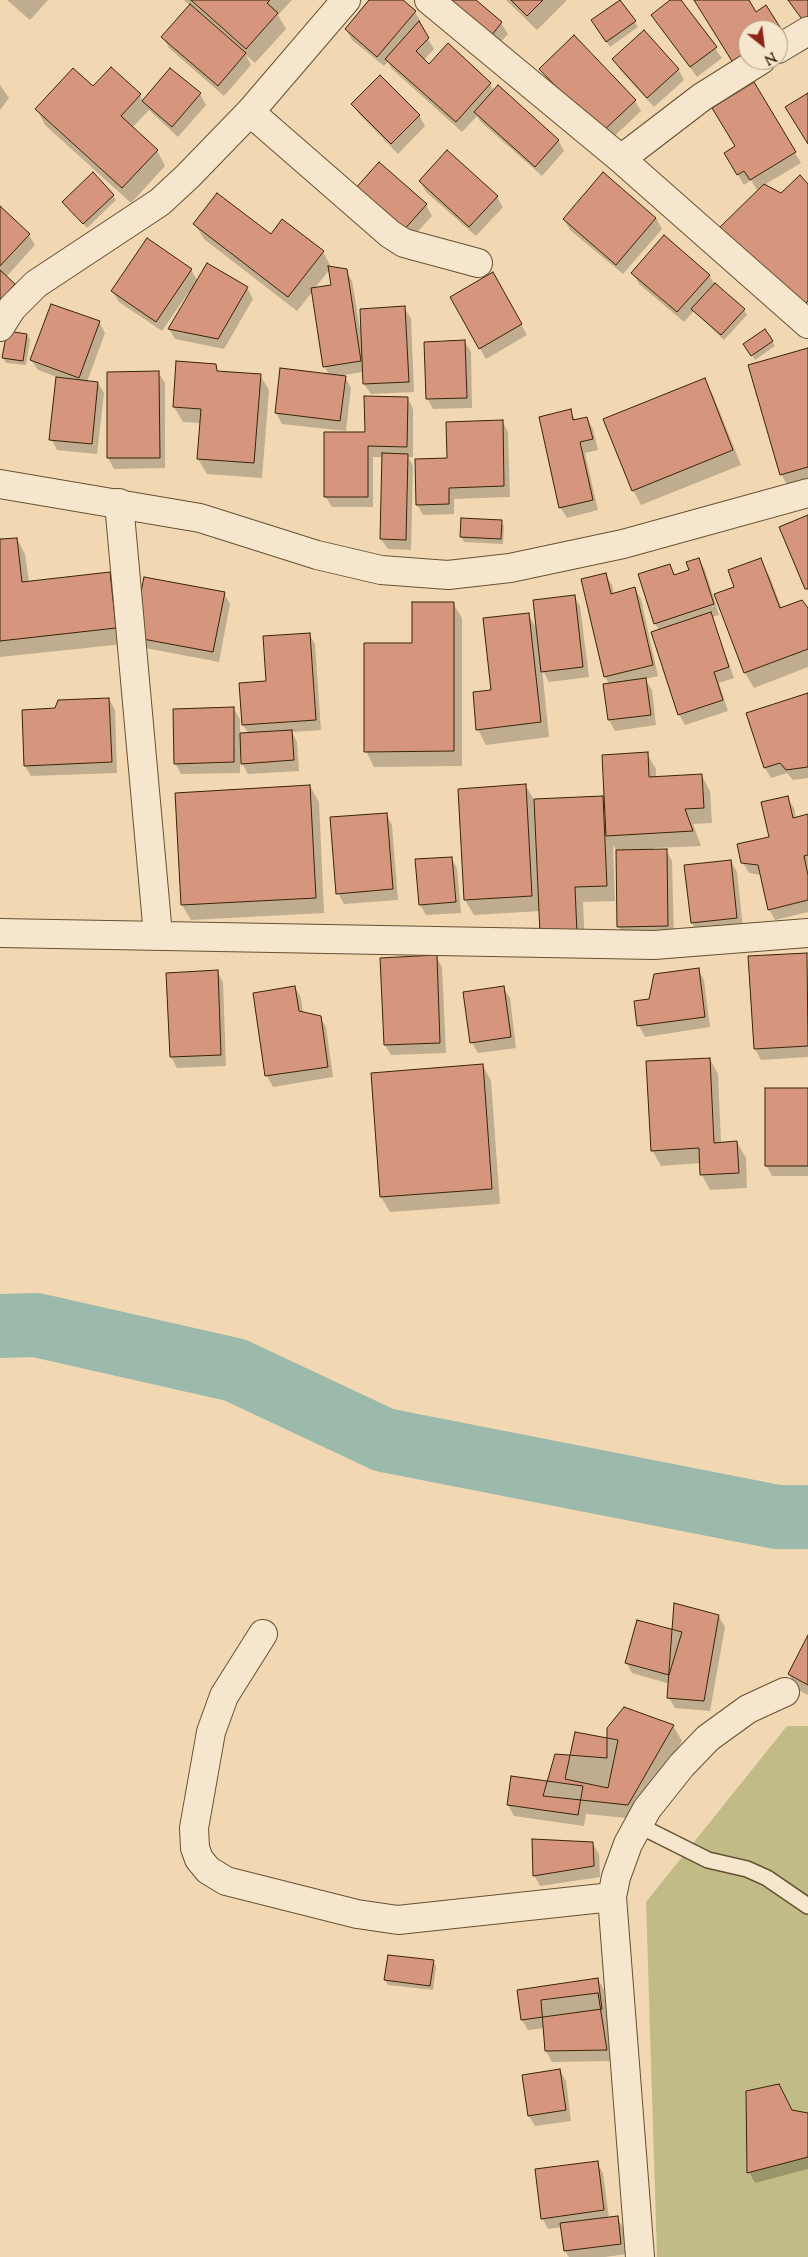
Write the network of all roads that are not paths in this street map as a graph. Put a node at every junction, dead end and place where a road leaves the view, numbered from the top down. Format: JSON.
{"nodes":[{"id":1,"x":346,"y":0,"type":"edge"},
{"id":2,"x":429,"y":0,"type":"edge"},
{"id":3,"x":808,"y":31,"type":"edge"},
{"id":4,"x":788,"y":43,"type":"edge"},
{"id":5,"x":744,"y":70,"type":"edge"},
{"id":6,"x":250,"y":112,"type":"junction"},
{"id":7,"x":621,"y":158,"type":"junction"},
{"id":8,"x":478,"y":264,"type":"dead end"},
{"id":9,"x":808,"y":324,"type":"edge"},
{"id":10,"x":0,"y":327,"type":"edge"},
{"id":11,"x":0,"y":484,"type":"edge"},
{"id":12,"x":808,"y":493,"type":"edge"},
{"id":13,"x":119,"y":503,"type":"junction"},
{"id":14,"x":0,"y":933,"type":"edge"},
{"id":15,"x":808,"y":933,"type":"edge"},
{"id":16,"x":158,"y":935,"type":"junction"},
{"id":17,"x":263,"y":1634,"type":"dead end"},
{"id":18,"x":786,"y":1692,"type":"dead end"},
{"id":19,"x":638,"y":1825,"type":"junction"},
{"id":20,"x":612,"y":1897,"type":"junction"},
{"id":21,"x":808,"y":1906,"type":"edge"},
{"id":22,"x":640,"y":2257,"type":"edge"}],
"edges":[{"from":1,"to":6,"type":"street"},
{"from":2,"to":7,"type":"street"},
{"from":3,"to":4,"type":"street"},
{"from":5,"to":7,"type":"street"},
{"from":6,"to":8,"type":"street"},
{"from":6,"to":10,"type":"street"},
{"from":7,"to":9,"type":"street"},
{"from":11,"to":13,"type":"street"},
{"from":12,"to":13,"type":"street"},
{"from":13,"to":16,"type":"street"},
{"from":14,"to":16,"type":"street"},
{"from":15,"to":16,"type":"street"},
{"from":17,"to":20,"type":"street"},
{"from":18,"to":19,"type":"street"},
{"from":19,"to":20,"type":"street"},
{"from":19,"to":21,"type":"lane"},
{"from":20,"to":22,"type":"street"}]}
